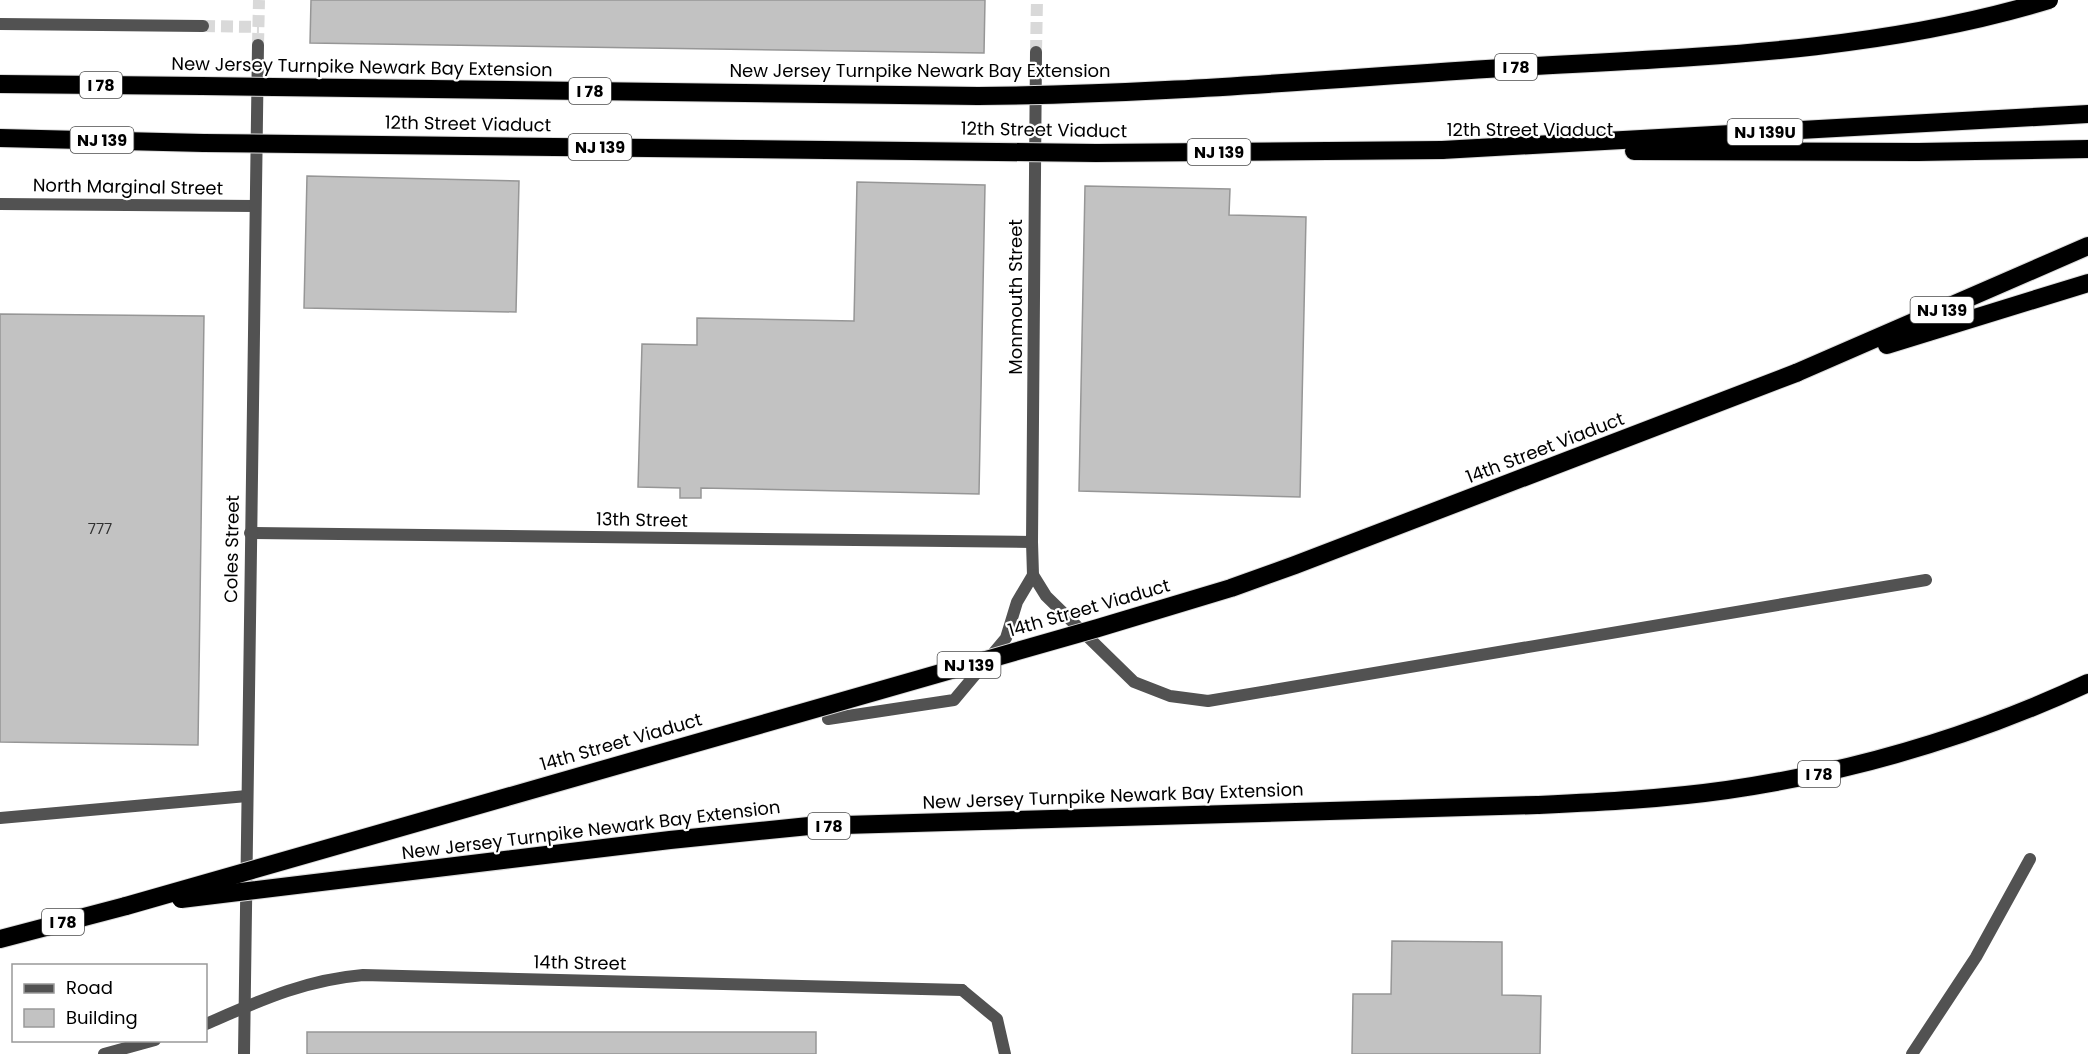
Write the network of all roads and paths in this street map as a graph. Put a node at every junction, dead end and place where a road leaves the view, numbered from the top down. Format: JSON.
{"nodes":[{"id":1,"x":2049,"y":0,"type":"edge"},
{"id":2,"x":0,"y":24,"type":"edge"},
{"id":3,"x":203,"y":26,"type":"tunnel mouth"},
{"id":4,"x":258,"y":45,"type":"tunnel mouth"},
{"id":5,"x":1036,"y":52,"type":"tunnel mouth"},
{"id":6,"x":0,"y":84,"type":"edge"},
{"id":7,"x":2088,"y":114,"type":"edge"},
{"id":8,"x":0,"y":138,"type":"edge"},
{"id":9,"x":2088,"y":149,"type":"edge"},
{"id":10,"x":1442,"y":150,"type":"junction"},
{"id":11,"x":0,"y":204,"type":"edge"},
{"id":12,"x":255,"y":206,"type":"junction"},
{"id":13,"x":2088,"y":246,"type":"edge"},
{"id":14,"x":2088,"y":283,"type":"edge"},
{"id":15,"x":1796,"y":373,"type":"junction"},
{"id":16,"x":250,"y":533,"type":"junction"},
{"id":17,"x":1032,"y":542,"type":"junction"},
{"id":18,"x":1033,"y":575,"type":"junction"},
{"id":19,"x":1926,"y":580,"type":"dead end"},
{"id":20,"x":2088,"y":683,"type":"edge"},
{"id":21,"x":828,"y":719,"type":"dead end"},
{"id":22,"x":247,"y":796,"type":"junction"},
{"id":23,"x":0,"y":818,"type":"edge"},
{"id":24,"x":2030,"y":859,"type":"dead end"},
{"id":25,"x":126,"y":906,"type":"junction"},
{"id":26,"x":0,"y":939,"type":"edge"},
{"id":27,"x":245,"y":1007,"type":"junction"},
{"id":28,"x":207,"y":1024,"type":"edge"},
{"id":29,"x":151,"y":1042,"type":"edge"},
{"id":30,"x":104,"y":1054,"type":"edge"},
{"id":31,"x":244,"y":1054,"type":"edge"},
{"id":32,"x":1005,"y":1054,"type":"edge"},
{"id":33,"x":1911,"y":1054,"type":"edge"}],
"edges":[{"from":1,"to":6,"type":"highway","name":"New Jersey Turnpike Newark Bay Extension","number":"I 78","bridge":true},
{"from":2,"to":3,"type":"street"},
{"from":4,"to":12,"type":"street","name":"Coles Street"},
{"from":5,"to":17,"type":"street","name":"Monmouth Street"},
{"from":7,"to":10,"type":"highway","number":"NJ 139U"},
{"from":8,"to":10,"type":"highway","name":"12th Street Viaduct","number":"NJ 139","bridge":true},
{"from":9,"to":10,"type":"highway","name":"12th Street Viaduct","number":"NJ 139"},
{"from":11,"to":12,"type":"street","name":"North Marginal Street"},
{"from":12,"to":16,"type":"street","name":"Coles Street"},
{"from":13,"to":15,"type":"highway","name":"14th Street Viaduct","number":"NJ 139"},
{"from":14,"to":15,"type":"highway"},
{"from":15,"to":25,"type":"highway","name":"14th Street Viaduct","number":"NJ 139","bridge":true},
{"from":16,"to":17,"type":"street","name":"13th Street"},
{"from":16,"to":22,"type":"street","name":"Coles Street"},
{"from":17,"to":18,"type":"street","name":"Monmouth Street"},
{"from":18,"to":19,"type":"street"},
{"from":18,"to":21,"type":"street"},
{"from":20,"to":25,"type":"highway","name":"New Jersey Turnpike Newark Bay Extension","number":"I 78","bridge":true},
{"from":22,"to":23,"type":"street"},
{"from":22,"to":27,"type":"street","name":"Coles Street"},
{"from":24,"to":33,"type":"street"},
{"from":25,"to":26,"type":"highway","name":"14th Street Viaduct","number":"I 78"},
{"from":27,"to":28,"type":"street","name":"14th Street"},
{"from":27,"to":31,"type":"street","name":"Coles Street"},
{"from":27,"to":32,"type":"street","name":"14th Street"},
{"from":29,"to":30,"type":"street"}]}
